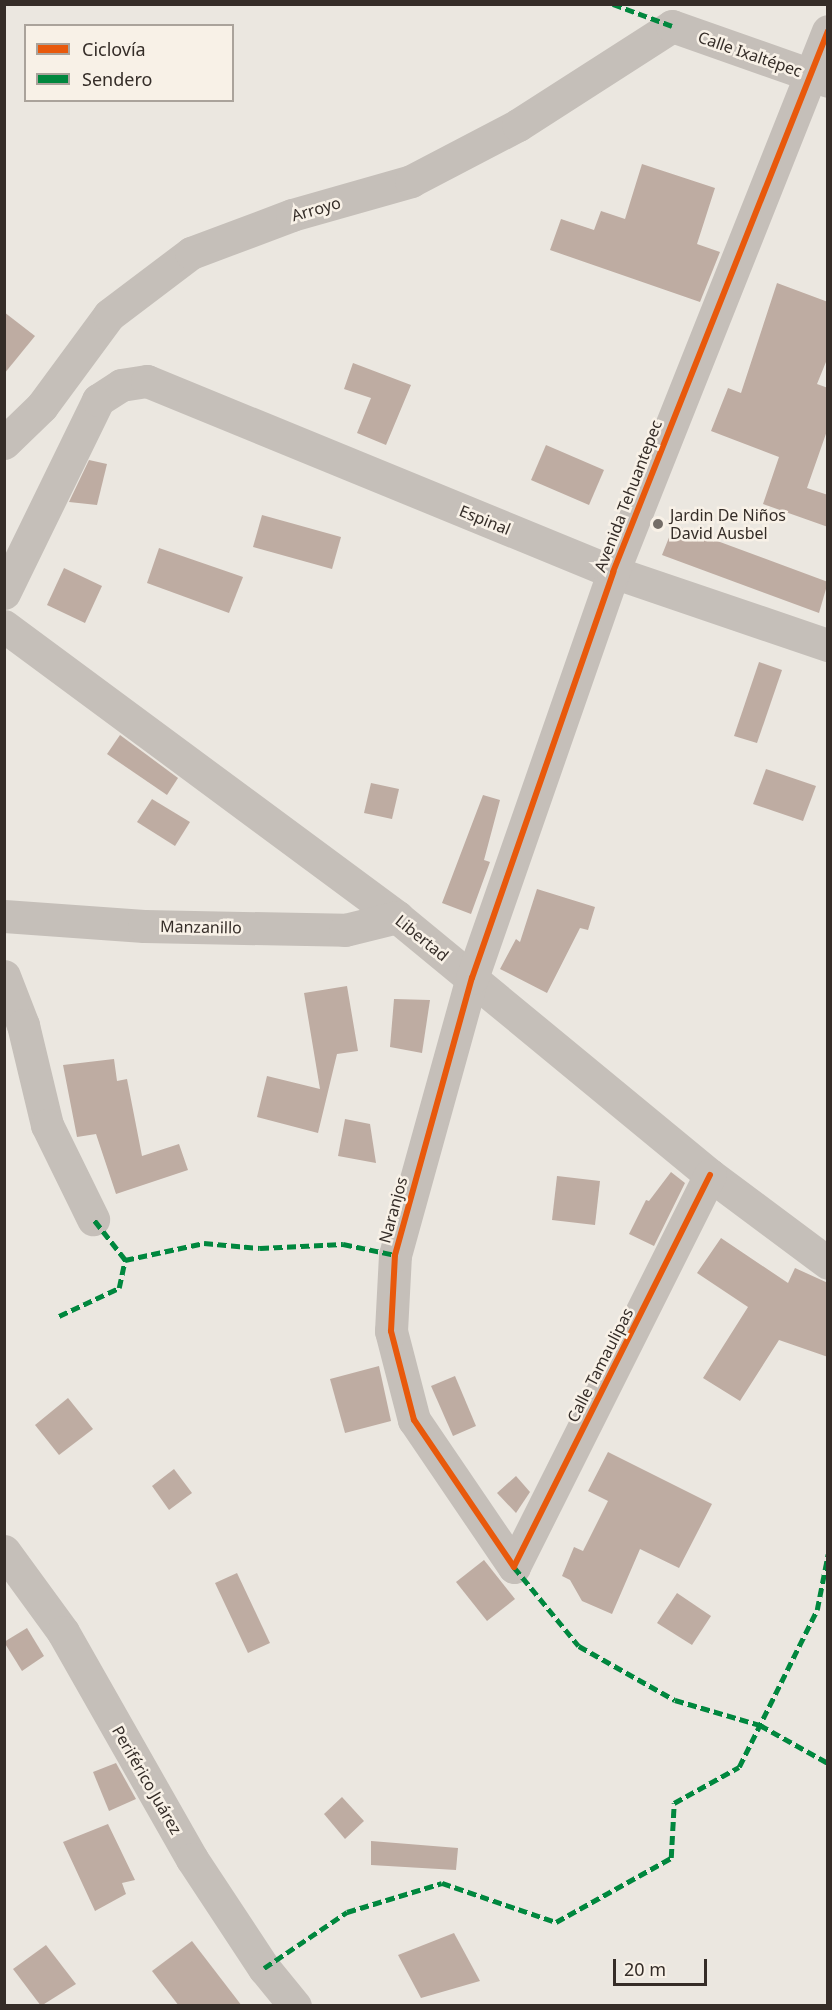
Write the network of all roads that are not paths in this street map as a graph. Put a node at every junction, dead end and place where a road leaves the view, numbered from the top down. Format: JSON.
{"nodes":[{"id":1,"x":672,"y":26,"type":"joint"},
{"id":2,"x":828,"y":31,"type":"edge"},
{"id":3,"x":819,"y":78,"type":"edge"},
{"id":4,"x":4,"y":443,"type":"edge"},
{"id":5,"x":613,"y":572,"type":"junction"},
{"id":6,"x":4,"y":593,"type":"edge"},
{"id":7,"x":4,"y":626,"type":"edge"},
{"id":8,"x":828,"y":645,"type":"edge"},
{"id":9,"x":4,"y":916,"type":"edge"},
{"id":10,"x":397,"y":917,"type":"junction"},
{"id":11,"x":4,"y":976,"type":"edge"},
{"id":12,"x":472,"y":978,"type":"junction"},
{"id":13,"x":710,"y":1175,"type":"junction"},
{"id":14,"x":93,"y":1219,"type":"dead end"},
{"id":15,"x":828,"y":1263,"type":"edge"},
{"id":16,"x":4,"y":1551,"type":"edge"},
{"id":17,"x":514,"y":1567,"type":"joint"},
{"id":18,"x":295,"y":2006,"type":"edge"}],
"edges":[{"from":1,"to":3,"type":"street","name":"Calle Ixaltépec"},
{"from":1,"to":4,"type":"street","name":"Arroyo"},
{"from":2,"to":3,"type":"street","name":"Avenida Tehuantepec"},
{"from":3,"to":5,"type":"street","name":"Avenida Tehuantepec"},
{"from":5,"to":6,"type":"street","name":"Espinal"},
{"from":5,"to":8,"type":"street","name":"Espinal"},
{"from":5,"to":12,"type":"street","name":"Avenida Tehuantepec"},
{"from":7,"to":10,"type":"street","name":"Libertad"},
{"from":9,"to":10,"type":"street","name":"Manzanillo"},
{"from":10,"to":12,"type":"street","name":"Libertad"},
{"from":11,"to":14,"type":"street"},
{"from":12,"to":13,"type":"street","name":"Libertad"},
{"from":12,"to":17,"type":"street","name":"Naranjos"},
{"from":13,"to":15,"type":"street","name":"Libertad"},
{"from":13,"to":17,"type":"street","name":"Calle Tamaulipas"},
{"from":16,"to":18,"type":"street","name":"Periférico Juárez"}]}
